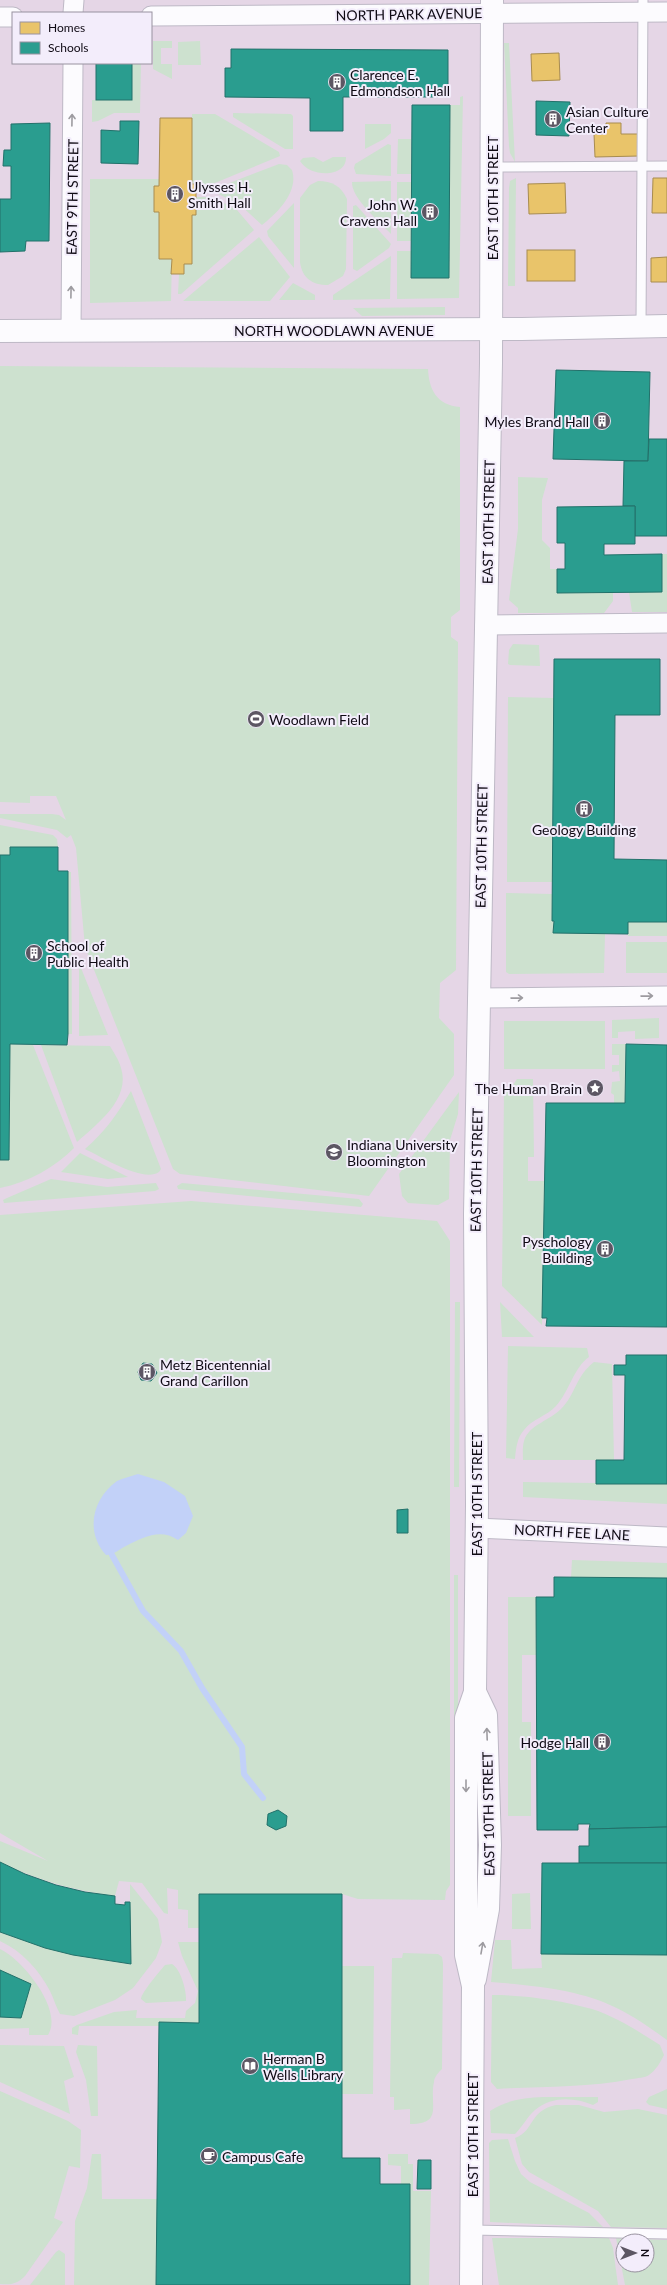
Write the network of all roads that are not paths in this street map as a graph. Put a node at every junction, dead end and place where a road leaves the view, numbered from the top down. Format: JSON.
{"nodes":[{"id":1,"x":74,"y":0,"type":"edge"},
{"id":2,"x":643,"y":6,"type":"edge"},
{"id":3,"x":492,"y":7,"type":"edge"},
{"id":4,"x":73,"y":12,"type":"edge"},
{"id":5,"x":667,"y":12,"type":"edge"},
{"id":6,"x":152,"y":16,"type":"edge"},
{"id":7,"x":0,"y":17,"type":"edge"},
{"id":8,"x":12,"y":17,"type":"edge"},
{"id":9,"x":73,"y":64,"type":"edge"},
{"id":10,"x":642,"y":166,"type":"junction"},
{"id":11,"x":667,"y":166,"type":"edge"},
{"id":12,"x":492,"y":167,"type":"junction"},
{"id":13,"x":641,"y":326,"type":"junction"},
{"id":14,"x":667,"y":326,"type":"edge"},
{"id":15,"x":491,"y":329,"type":"junction"},
{"id":16,"x":0,"y":331,"type":"edge"},
{"id":17,"x":71,"y":331,"type":"junction"},
{"id":18,"x":667,"y":623,"type":"edge"},
{"id":19,"x":485,"y":625,"type":"junction"},
{"id":20,"x":667,"y":996,"type":"edge"},
{"id":21,"x":478,"y":998,"type":"junction"},
{"id":22,"x":476,"y":1528,"type":"junction"},
{"id":23,"x":667,"y":1537,"type":"edge"},
{"id":24,"x":471,"y":2230,"type":"junction"},
{"id":25,"x":667,"y":2234,"type":"edge"},
{"id":26,"x":471,"y":2285,"type":"edge"}],
"edges":[{"from":1,"to":4,"type":"street"},
{"from":2,"to":3,"type":"street","name":"NORTH PARK AVENUE"},
{"from":2,"to":5,"type":"street","name":"NORTH PARK AVENUE"},
{"from":2,"to":10,"type":"lane"},
{"from":3,"to":6,"type":"street","name":"NORTH PARK AVENUE"},
{"from":3,"to":12,"type":"street","name":"EAST 10TH STREET"},
{"from":7,"to":8,"type":"street"},
{"from":17,"to":9,"type":"street","name":"EAST 9TH STREET","one_way":true},
{"from":10,"to":11,"type":"lane"},
{"from":10,"to":12,"type":"lane"},
{"from":10,"to":13,"type":"lane"},
{"from":12,"to":15,"type":"street","name":"EAST 10TH STREET"},
{"from":13,"to":14,"type":"street","name":"NORTH WOODLAWN AVENUE"},
{"from":13,"to":15,"type":"street","name":"NORTH WOODLAWN AVENUE"},
{"from":15,"to":17,"type":"street","name":"NORTH WOODLAWN AVENUE"},
{"from":15,"to":19,"type":"street","name":"EAST 10TH STREET"},
{"from":16,"to":17,"type":"street","name":"NORTH WOODLAWN AVENUE"},
{"from":18,"to":19,"type":"street"},
{"from":19,"to":21,"type":"street","name":"EAST 10TH STREET"},
{"from":21,"to":20,"type":"street","one_way":true},
{"from":21,"to":22,"type":"street","name":"EAST 10TH STREET"},
{"from":22,"to":23,"type":"street","name":"NORTH FEE LANE"},
{"from":22,"to":24,"type":"street","name":"EAST 10TH STREET"},
{"from":24,"to":25,"type":"lane"},
{"from":24,"to":26,"type":"street","name":"EAST 10TH STREET"}]}
